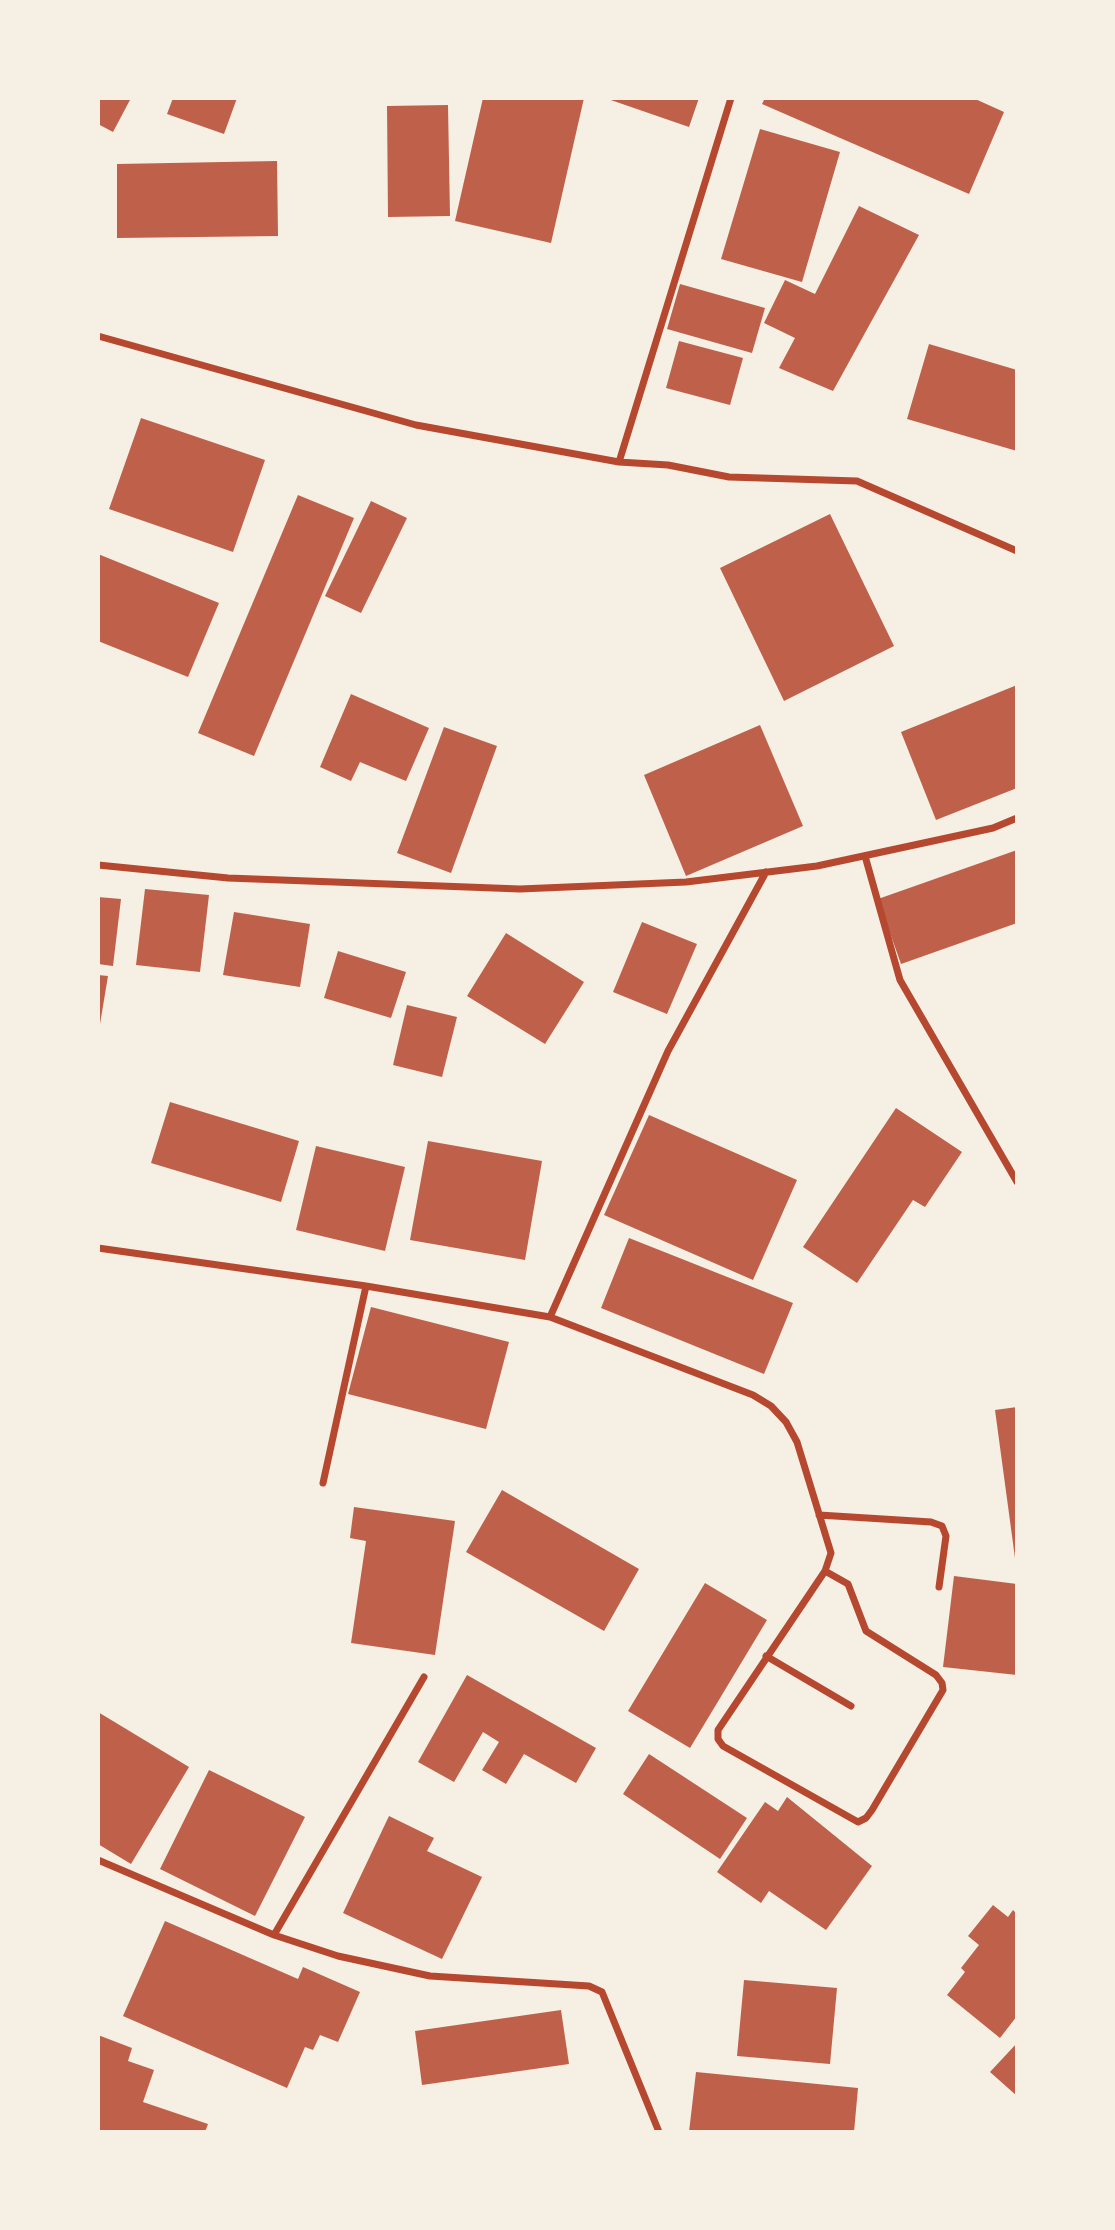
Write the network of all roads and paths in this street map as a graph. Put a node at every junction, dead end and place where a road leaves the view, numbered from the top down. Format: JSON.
{"nodes":[{"id":1,"x":731,"y":98,"type":"edge"},
{"id":2,"x":98,"y":336,"type":"edge"},
{"id":3,"x":619,"y":462,"type":"junction"},
{"id":4,"x":1017,"y":551,"type":"edge"},
{"id":5,"x":1017,"y":818,"type":"edge"},
{"id":6,"x":865,"y":856,"type":"junction"},
{"id":7,"x":98,"y":864,"type":"edge"},
{"id":8,"x":766,"y":872,"type":"junction"},
{"id":9,"x":1017,"y":1182,"type":"edge"},
{"id":10,"x":98,"y":1248,"type":"edge"},
{"id":11,"x":366,"y":1286,"type":"junction"},
{"id":12,"x":550,"y":1317,"type":"junction"},
{"id":13,"x":323,"y":1483,"type":"dead end"},
{"id":14,"x":819,"y":1515,"type":"junction"},
{"id":15,"x":825,"y":1571,"type":"junction"},
{"id":16,"x":939,"y":1587,"type":"dead end"},
{"id":17,"x":766,"y":1656,"type":"junction"},
{"id":18,"x":424,"y":1677,"type":"dead end"},
{"id":19,"x":851,"y":1706,"type":"dead end"},
{"id":20,"x":98,"y":1860,"type":"edge"},
{"id":21,"x":274,"y":1935,"type":"junction"},
{"id":22,"x":659,"y":2132,"type":"edge"}],
"edges":[{"from":1,"to":3,"type":"street"},
{"from":2,"to":3,"type":"street"},
{"from":3,"to":4,"type":"street"},
{"from":5,"to":6,"type":"street"},
{"from":6,"to":8,"type":"street"},
{"from":6,"to":9,"type":"street"},
{"from":7,"to":8,"type":"street"},
{"from":8,"to":12,"type":"street"},
{"from":10,"to":11,"type":"street"},
{"from":11,"to":12,"type":"street"},
{"from":11,"to":13,"type":"street"},
{"from":12,"to":14,"type":"street"},
{"from":14,"to":15,"type":"street"},
{"from":14,"to":16,"type":"street"},
{"from":15,"to":17,"type":"street"},
{"from":15,"to":17,"type":"street"},
{"from":17,"to":19,"type":"street"},
{"from":18,"to":21,"type":"street"},
{"from":20,"to":21,"type":"street"},
{"from":21,"to":22,"type":"street"}]}
